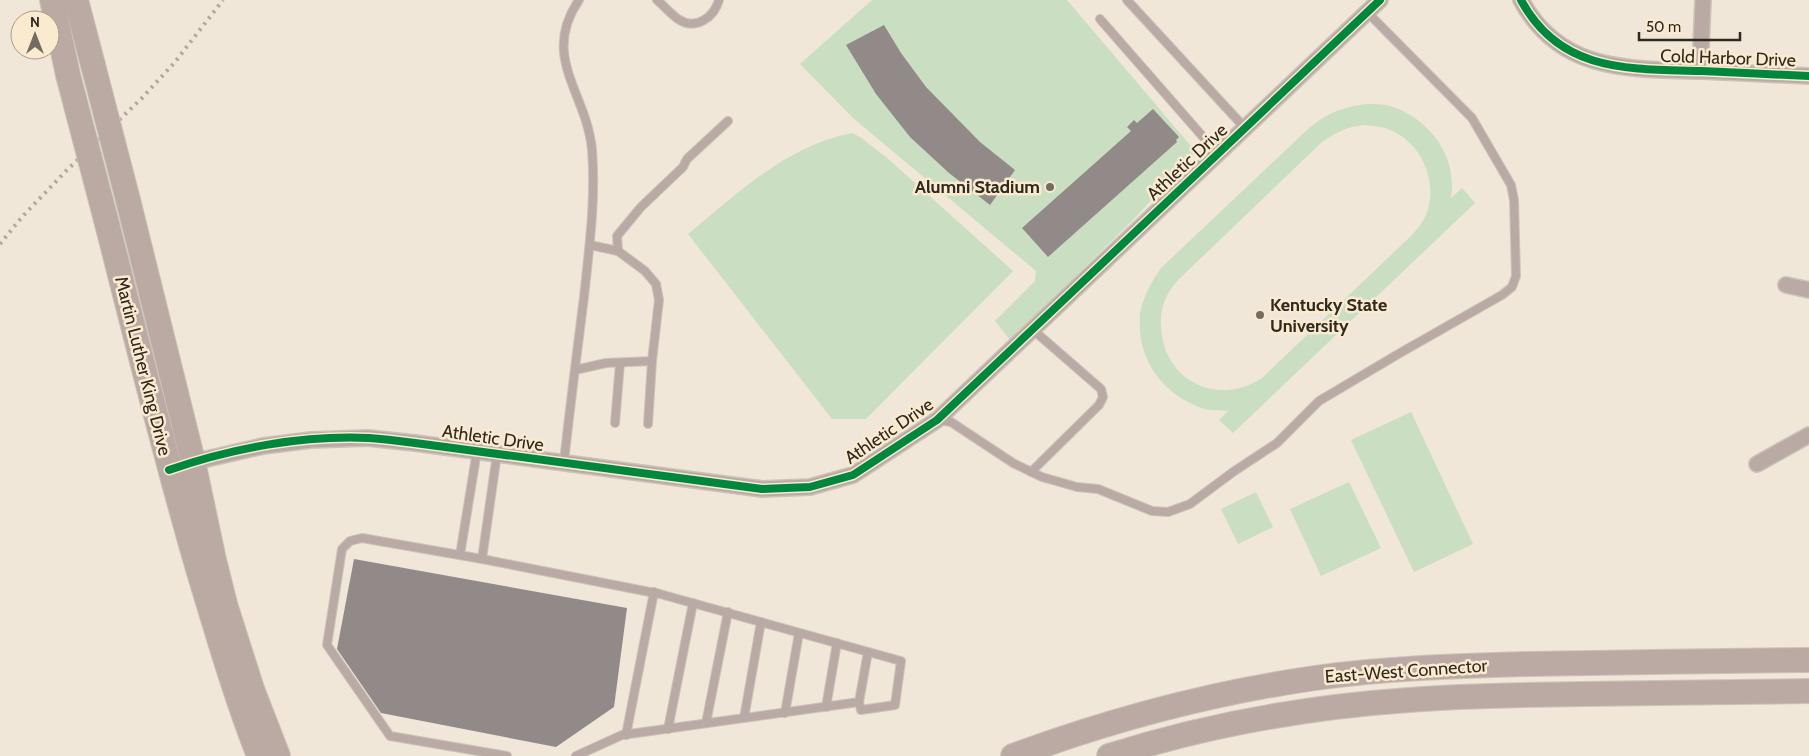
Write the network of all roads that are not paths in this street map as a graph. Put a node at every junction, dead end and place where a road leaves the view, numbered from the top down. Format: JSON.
{"nodes":[{"id":1,"x":52,"y":0,"type":"edge"},
{"id":2,"x":76,"y":0,"type":"edge"},
{"id":3,"x":579,"y":0,"type":"edge"},
{"id":4,"x":656,"y":0,"type":"edge"},
{"id":5,"x":719,"y":0,"type":"edge"},
{"id":6,"x":1127,"y":0,"type":"edge"},
{"id":7,"x":1380,"y":0,"type":"edge"},
{"id":8,"x":1521,"y":0,"type":"edge"},
{"id":9,"x":1703,"y":0,"type":"edge"},
{"id":10,"x":1367,"y":12,"type":"junction"},
{"id":11,"x":1100,"y":19,"type":"dead end"},
{"id":12,"x":1700,"y":71,"type":"junction"},
{"id":13,"x":1809,"y":76,"type":"edge"},
{"id":14,"x":728,"y":121,"type":"dead end"},
{"id":15,"x":1245,"y":128,"type":"junction"},
{"id":16,"x":1218,"y":154,"type":"junction"},
{"id":17,"x":590,"y":246,"type":"junction"},
{"id":18,"x":618,"y":251,"type":"junction"},
{"id":19,"x":1786,"y":285,"type":"dead end"},
{"id":20,"x":1809,"y":290,"type":"edge"},
{"id":21,"x":1032,"y":329,"type":"junction"},
{"id":22,"x":652,"y":361,"type":"junction"},
{"id":23,"x":620,"y":363,"type":"junction"},
{"id":24,"x":575,"y":370,"type":"junction"},
{"id":25,"x":937,"y":420,"type":"junction"},
{"id":26,"x":615,"y":423,"type":"dead end"},
{"id":27,"x":648,"y":424,"type":"dead end"},
{"id":28,"x":1809,"y":435,"type":"edge"},
{"id":29,"x":476,"y":451,"type":"junction"},
{"id":30,"x":497,"y":454,"type":"junction"},
{"id":31,"x":193,"y":461,"type":"junction"},
{"id":32,"x":564,"y":462,"type":"junction"},
{"id":33,"x":1758,"y":464,"type":"dead end"},
{"id":34,"x":169,"y":470,"type":"junction"},
{"id":35,"x":1031,"y":472,"type":"junction"},
{"id":36,"x":460,"y":555,"type":"junction"},
{"id":37,"x":482,"y":559,"type":"junction"},
{"id":38,"x":654,"y":592,"type":"junction"},
{"id":39,"x":693,"y":603,"type":"junction"},
{"id":40,"x":728,"y":612,"type":"junction"},
{"id":41,"x":761,"y":622,"type":"junction"},
{"id":42,"x":799,"y":632,"type":"junction"},
{"id":43,"x":837,"y":643,"type":"junction"},
{"id":44,"x":868,"y":652,"type":"junction"},
{"id":45,"x":1809,"y":660,"type":"edge"},
{"id":46,"x":1809,"y":690,"type":"edge"},
{"id":47,"x":860,"y":702,"type":"junction"},
{"id":48,"x":826,"y":707,"type":"junction"},
{"id":49,"x":785,"y":712,"type":"junction"},
{"id":50,"x":744,"y":718,"type":"junction"},
{"id":51,"x":706,"y":723,"type":"junction"},
{"id":52,"x":668,"y":729,"type":"junction"},
{"id":53,"x":626,"y":735,"type":"junction"},
{"id":54,"x":259,"y":756,"type":"edge"},
{"id":55,"x":278,"y":756,"type":"edge"},
{"id":56,"x":508,"y":756,"type":"edge"},
{"id":57,"x":576,"y":756,"type":"edge"},
{"id":58,"x":1013,"y":756,"type":"edge"},
{"id":59,"x":1109,"y":756,"type":"edge"}],
"edges":[{"from":1,"to":34,"type":"main road","name":"Martin Luther King Drive","bridge":true},
{"from":2,"to":31,"type":"main road","name":"Martin Luther King Drive","bridge":true},
{"from":3,"to":17,"type":"lane"},
{"from":4,"to":5,"type":"lane"},
{"from":6,"to":15,"type":"lane"},
{"from":7,"to":10,"type":"street","name":"Athletic Drive"},
{"from":8,"to":12,"type":"street","name":"Cold Harbor Drive"},
{"from":9,"to":12,"type":"street"},
{"from":10,"to":15,"type":"street","name":"Athletic Drive"},
{"from":10,"to":35,"type":"lane"},
{"from":11,"to":16,"type":"lane"},
{"from":12,"to":13,"type":"street","name":"Cold Harbor Drive"},
{"from":14,"to":18,"type":"lane"},
{"from":15,"to":16,"type":"street","name":"Athletic Drive"},
{"from":16,"to":21,"type":"street","name":"Athletic Drive"},
{"from":17,"to":18,"type":"lane"},
{"from":17,"to":24,"type":"lane"},
{"from":18,"to":22,"type":"lane"},
{"from":19,"to":20,"type":"street"},
{"from":21,"to":25,"type":"street","name":"Athletic Drive"},
{"from":21,"to":35,"type":"lane"},
{"from":22,"to":23,"type":"lane"},
{"from":22,"to":27,"type":"lane"},
{"from":23,"to":24,"type":"lane"},
{"from":23,"to":26,"type":"lane"},
{"from":24,"to":32,"type":"lane"},
{"from":25,"to":32,"type":"street","name":"Athletic Drive"},
{"from":25,"to":35,"type":"lane"},
{"from":28,"to":33,"type":"street"},
{"from":29,"to":30,"type":"street","name":"Athletic Drive"},
{"from":29,"to":31,"type":"street","name":"Athletic Drive"},
{"from":29,"to":36,"type":"lane"},
{"from":30,"to":32,"type":"street","name":"Athletic Drive"},
{"from":30,"to":37,"type":"lane"},
{"from":31,"to":34,"type":"street","name":"Athletic Drive"},
{"from":31,"to":55,"type":"main road","name":"Martin Luther King Drive"},
{"from":34,"to":54,"type":"main road","name":"Martin Luther King Drive"},
{"from":36,"to":37,"type":"lane"},
{"from":36,"to":56,"type":"lane"},
{"from":37,"to":38,"type":"lane"},
{"from":38,"to":39,"type":"lane"},
{"from":38,"to":53,"type":"lane"},
{"from":39,"to":40,"type":"lane"},
{"from":39,"to":52,"type":"lane"},
{"from":40,"to":41,"type":"lane"},
{"from":40,"to":51,"type":"lane"},
{"from":41,"to":42,"type":"lane"},
{"from":41,"to":50,"type":"lane"},
{"from":42,"to":43,"type":"lane"},
{"from":42,"to":49,"type":"lane"},
{"from":43,"to":44,"type":"lane"},
{"from":43,"to":48,"type":"lane"},
{"from":44,"to":47,"type":"lane"},
{"from":44,"to":47,"type":"lane"},
{"from":45,"to":58,"type":"main road","name":"East-West Connector"},
{"from":46,"to":59,"type":"main road","name":"East-West Connector"},
{"from":47,"to":48,"type":"lane"},
{"from":48,"to":49,"type":"lane"},
{"from":49,"to":50,"type":"lane"},
{"from":50,"to":51,"type":"lane"},
{"from":51,"to":52,"type":"lane"},
{"from":52,"to":53,"type":"lane"},
{"from":53,"to":57,"type":"lane"}]}
